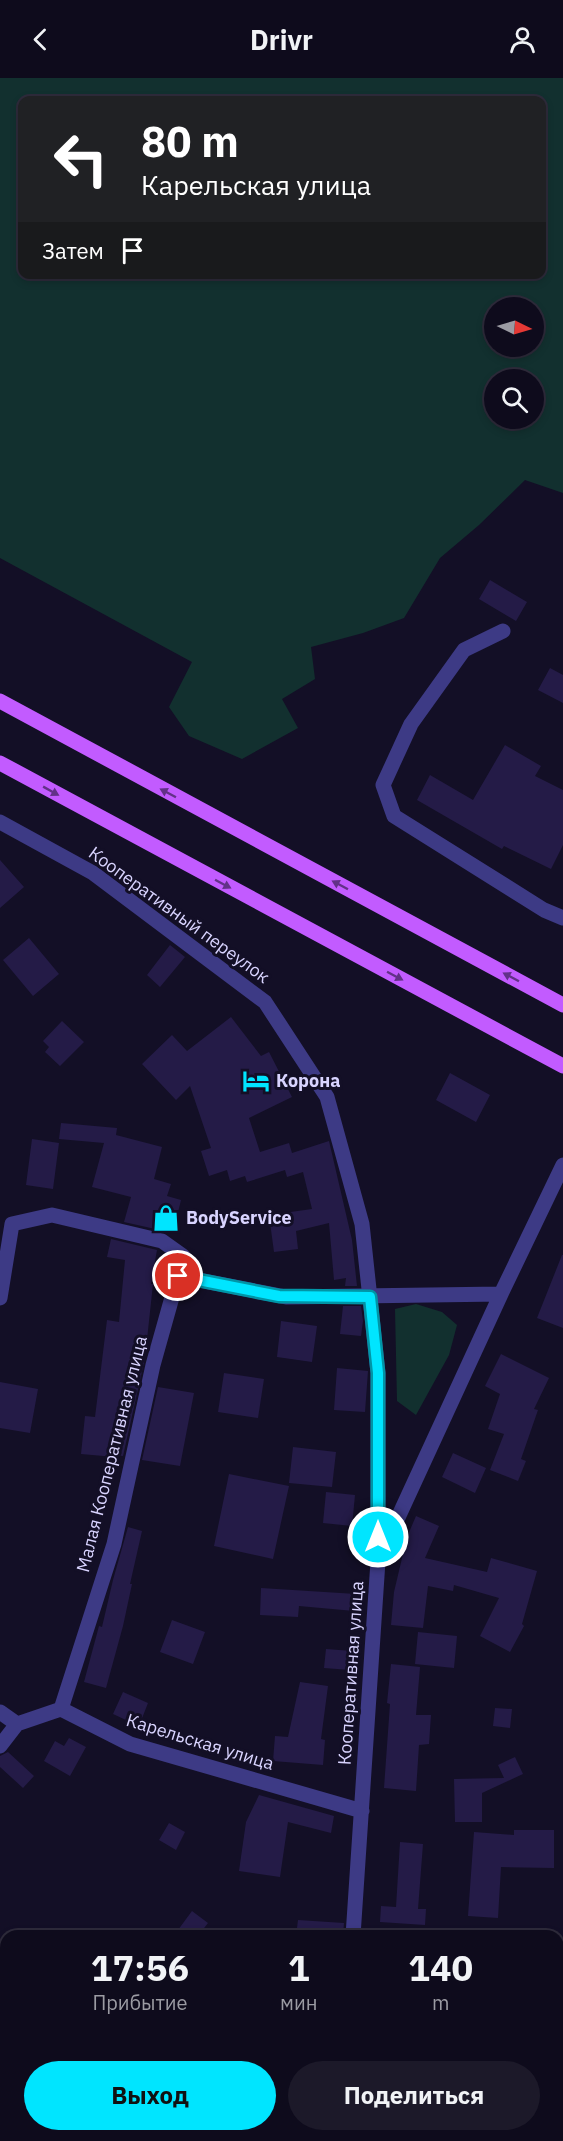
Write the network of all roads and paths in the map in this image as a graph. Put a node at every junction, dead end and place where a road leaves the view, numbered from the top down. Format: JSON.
{"nodes":[{"id":1,"x":502,"y":631,"type":"dead end"},
{"id":2,"x":0,"y":701,"type":"edge"},
{"id":3,"x":0,"y":763,"type":"edge"},
{"id":4,"x":0,"y":822,"type":"edge"},
{"id":5,"x":563,"y":918,"type":"edge"},
{"id":6,"x":563,"y":1005,"type":"edge"},
{"id":7,"x":563,"y":1066,"type":"edge"},
{"id":8,"x":563,"y":1165,"type":"edge"},
{"id":9,"x":178,"y":1276,"type":"junction"},
{"id":10,"x":501,"y":1294,"type":"junction"},
{"id":11,"x":370,"y":1297,"type":"junction"},
{"id":12,"x":0,"y":1298,"type":"edge"},
{"id":13,"x":378,"y":1561,"type":"junction"},
{"id":14,"x":61,"y":1709,"type":"junction"},
{"id":15,"x":0,"y":1712,"type":"edge"},
{"id":16,"x":17,"y":1724,"type":"junction"},
{"id":17,"x":0,"y":1746,"type":"edge"},
{"id":18,"x":362,"y":1811,"type":"junction"},
{"id":19,"x":353,"y":1930,"type":"edge"}],
"edges":[{"from":1,"to":5,"type":"street"},
{"from":6,"to":2,"type":"main road","one_way":true},
{"from":3,"to":7,"type":"main road","one_way":true},
{"from":4,"to":11,"type":"street","name":"Кооперативный переулок"},
{"from":8,"to":10,"type":"street","name":"Кооперативная улица"},
{"from":9,"to":11,"type":"street"},
{"from":9,"to":12,"type":"street"},
{"from":9,"to":14,"type":"street","name":"Малая Кооперативная улица"},
{"from":10,"to":11,"type":"street"},
{"from":10,"to":13,"type":"street","name":"Кооперативная улица"},
{"from":11,"to":13,"type":"street","name":"Кооперативный переулок"},
{"from":13,"to":18,"type":"street","name":"Кооперативная улица"},
{"from":14,"to":16,"type":"street"},
{"from":14,"to":18,"type":"street","name":"Карельская улица"},
{"from":15,"to":16,"type":"street"},
{"from":16,"to":17,"type":"street"},
{"from":18,"to":19,"type":"street","name":"Кооперативная улица"}]}
